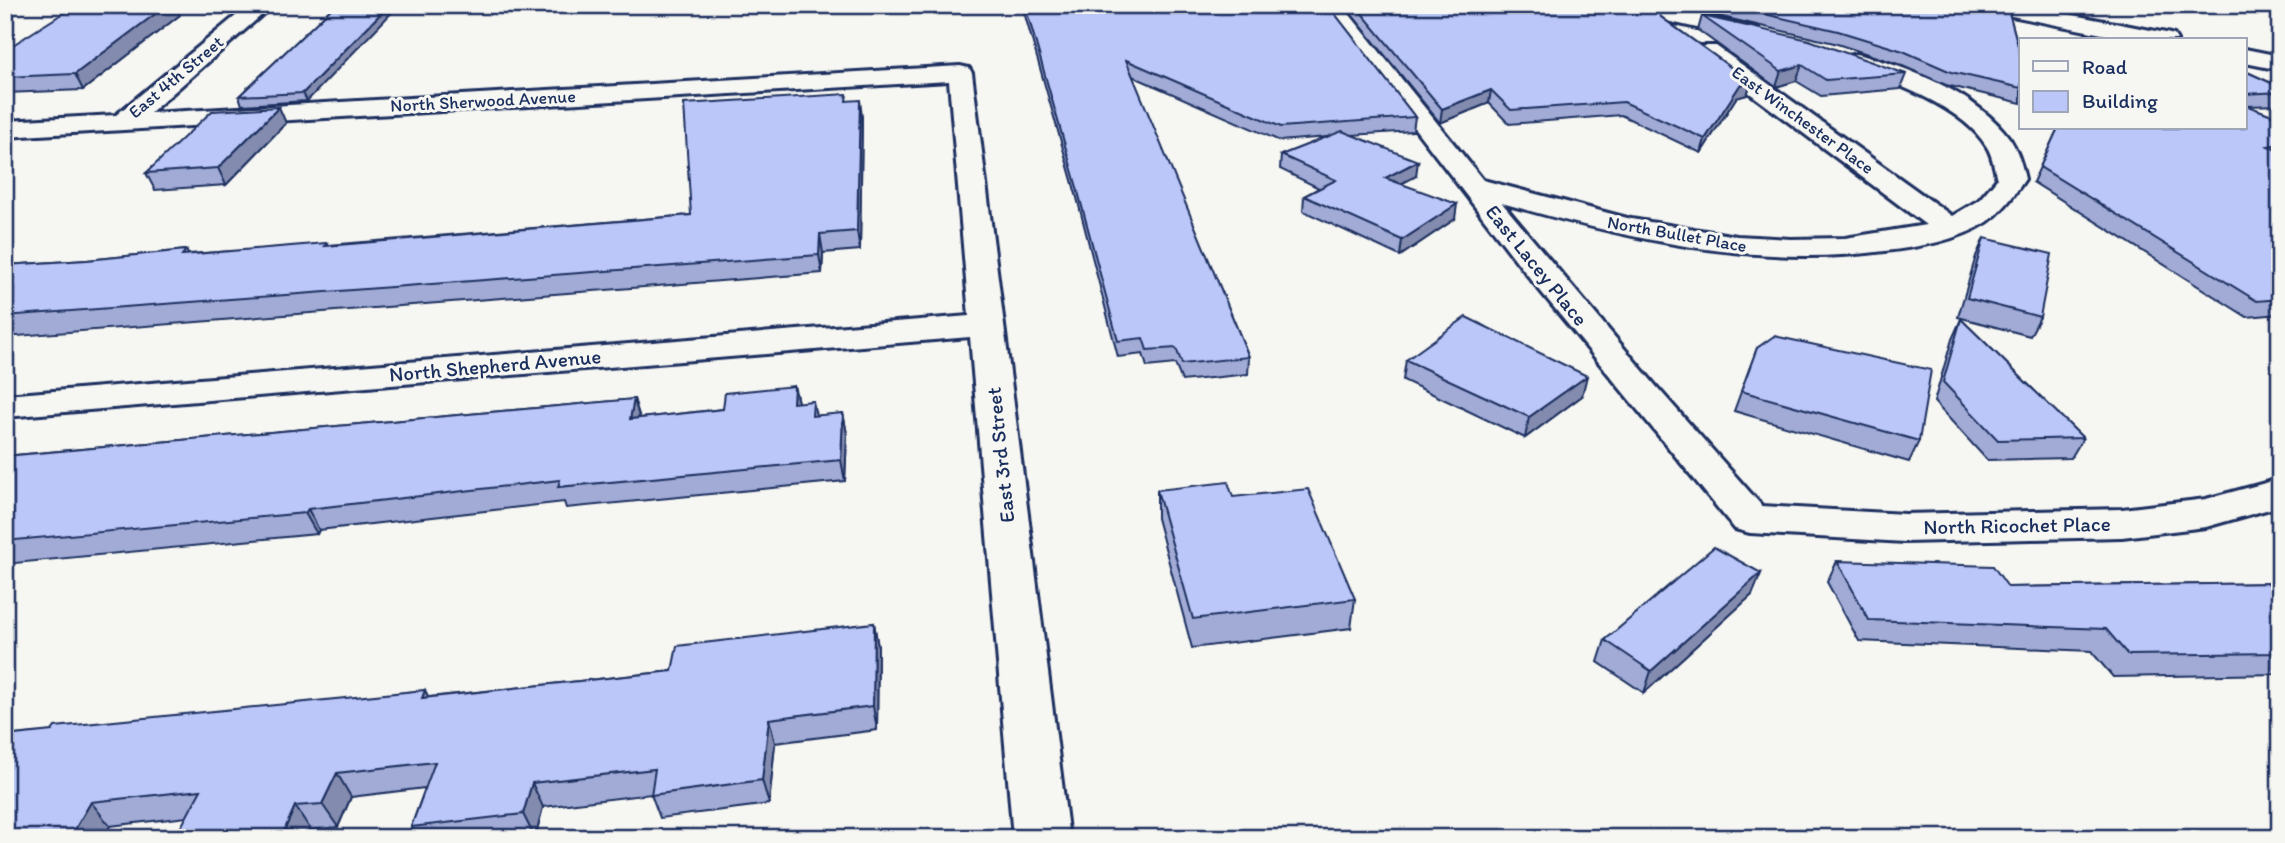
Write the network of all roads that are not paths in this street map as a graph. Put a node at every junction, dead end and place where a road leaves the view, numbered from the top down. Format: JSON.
{"nodes":[{"id":1,"x":262,"y":5,"type":"edge"},
{"id":2,"x":1331,"y":5,"type":"edge"},
{"id":3,"x":1626,"y":5,"type":"edge"},
{"id":4,"x":1987,"y":5,"type":"edge"},
{"id":5,"x":1655,"y":12,"type":"junction"},
{"id":6,"x":1769,"y":37,"type":"edge"},
{"id":7,"x":2156,"y":38,"type":"edge"},
{"id":8,"x":1834,"y":53,"type":"edge"},
{"id":9,"x":2246,"y":56,"type":"edge"},
{"id":10,"x":2280,"y":62,"type":"edge"},
{"id":11,"x":960,"y":73,"type":"joint"},
{"id":12,"x":123,"y":122,"type":"junction"},
{"id":13,"x":5,"y":129,"type":"edge"},
{"id":14,"x":1473,"y":186,"type":"junction"},
{"id":15,"x":1950,"y":229,"type":"junction"},
{"id":16,"x":986,"y":325,"type":"junction"},
{"id":17,"x":5,"y":406,"type":"edge"},
{"id":18,"x":2280,"y":492,"type":"edge"},
{"id":19,"x":1750,"y":519,"type":"joint"},
{"id":20,"x":1041,"y":838,"type":"edge"}],
"edges":[{"from":1,"to":12,"type":"street","name":"East 4th Street"},
{"from":2,"to":14,"type":"street","name":"East Lacey Place"},
{"from":3,"to":5,"type":"street"},
{"from":4,"to":7,"type":"street"},
{"from":5,"to":6,"type":"street"},
{"from":5,"to":15,"type":"street","name":"East Winchester Place"},
{"from":8,"to":15,"type":"street","name":"North Bullet Place"},
{"from":9,"to":10,"type":"street"},
{"from":11,"to":12,"type":"street","name":"North Sherwood Avenue"},
{"from":11,"to":16,"type":"street","name":"East 3rd Street"},
{"from":12,"to":13,"type":"street","name":"North Sherwood Avenue"},
{"from":14,"to":15,"type":"street","name":"North Bullet Place"},
{"from":14,"to":19,"type":"street","name":"East Lacey Place"},
{"from":16,"to":17,"type":"street","name":"North Shepherd Avenue"},
{"from":16,"to":20,"type":"street","name":"East 3rd Street"},
{"from":18,"to":19,"type":"street","name":"North Ricochet Place"}]}
